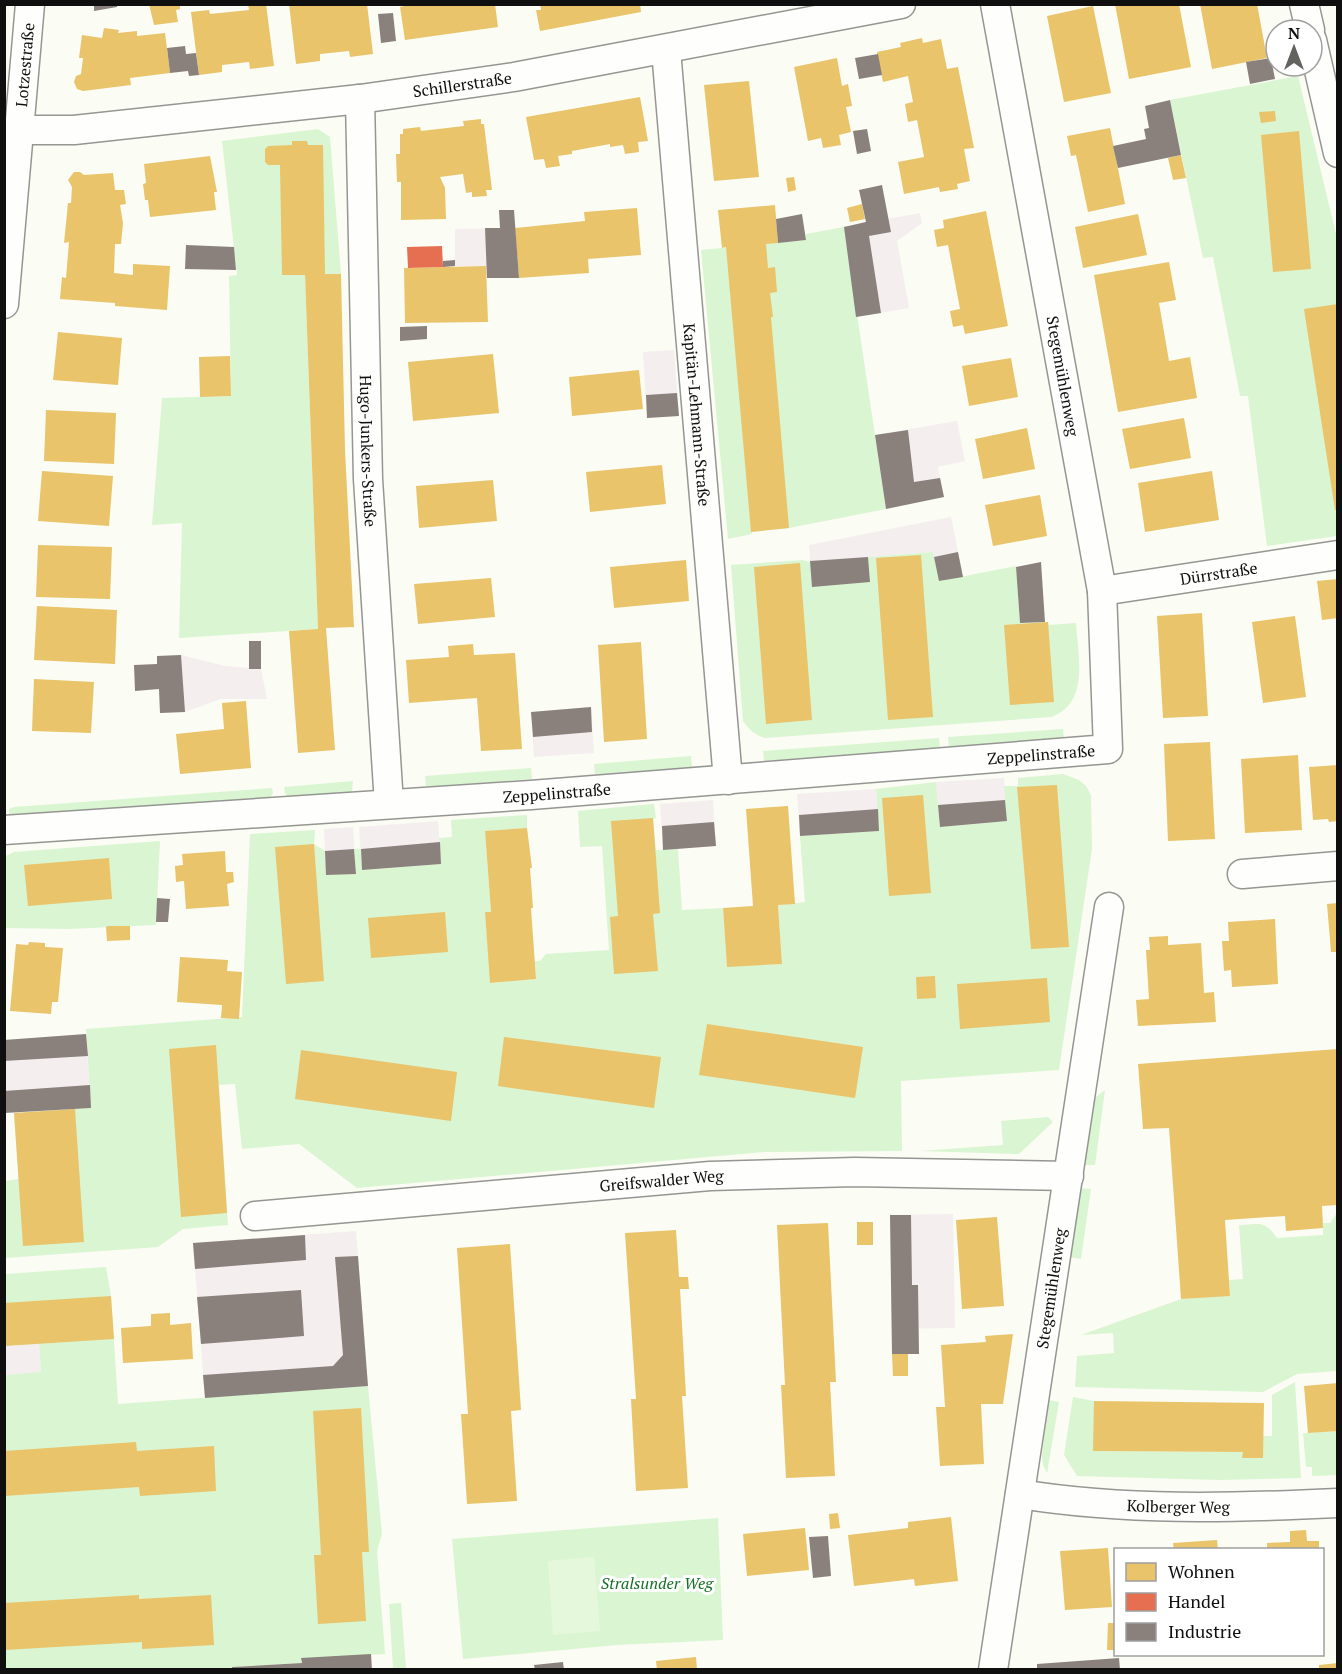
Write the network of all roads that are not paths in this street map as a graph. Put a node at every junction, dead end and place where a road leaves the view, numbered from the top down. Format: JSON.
{"nodes":[{"id":1,"x":30,"y":4,"type":"edge"},
{"id":2,"x":901,"y":4,"type":"edge"},
{"id":3,"x":995,"y":4,"type":"edge"},
{"id":4,"x":666,"y":50,"type":"junction"},
{"id":5,"x":1321,"y":78,"type":"edge"},
{"id":6,"x":360,"y":99,"type":"junction"},
{"id":7,"x":18,"y":130,"type":"junction"},
{"id":8,"x":1338,"y":153,"type":"edge"},
{"id":9,"x":4,"y":304,"type":"edge"},
{"id":10,"x":1338,"y":555,"type":"edge"},
{"id":11,"x":1102,"y":591,"type":"junction"},
{"id":12,"x":1108,"y":750,"type":"joint"},
{"id":13,"x":728,"y":780,"type":"junction"},
{"id":14,"x":389,"y":804,"type":"junction"},
{"id":15,"x":4,"y":830,"type":"edge"},
{"id":16,"x":1338,"y":866,"type":"edge"},
{"id":17,"x":1242,"y":874,"type":"dead end"},
{"id":18,"x":1109,"y":907,"type":"dead end"},
{"id":19,"x":1068,"y":1176,"type":"junction"},
{"id":20,"x":255,"y":1216,"type":"dead end"},
{"id":21,"x":1020,"y":1494,"type":"junction"},
{"id":22,"x":1338,"y":1503,"type":"edge"},
{"id":23,"x":993,"y":1670,"type":"edge"}],
"edges":[{"from":1,"to":7,"type":"street","name":"Lotzestraße"},
{"from":2,"to":4,"type":"street","name":"Schillerstraße"},
{"from":3,"to":11,"type":"street","name":"Stegemühlenweg"},
{"from":4,"to":6,"type":"street","name":"Schillerstraße"},
{"from":4,"to":13,"type":"street","name":"Kapitän-Lehmann-Straße"},
{"from":5,"to":8,"type":"street"},
{"from":6,"to":7,"type":"street","name":"Schillerstraße"},
{"from":6,"to":14,"type":"street","name":"Hugo-Junkers-Straße"},
{"from":7,"to":9,"type":"street","name":"Lotzestraße"},
{"from":10,"to":11,"type":"street","name":"Dürrstraße"},
{"from":11,"to":12,"type":"street","name":"Stegemühlenweg"},
{"from":12,"to":13,"type":"street","name":"Zeppelinstraße"},
{"from":13,"to":14,"type":"street","name":"Zeppelinstraße"},
{"from":14,"to":15,"type":"street","name":"Zeppelinstraße"},
{"from":16,"to":17,"type":"street"},
{"from":18,"to":19,"type":"street","name":"Stegemühlenweg"},
{"from":19,"to":20,"type":"street","name":"Greifswalder Weg"},
{"from":19,"to":21,"type":"street","name":"Stegemühlenweg"},
{"from":21,"to":22,"type":"street","name":"Kolberger Weg"},
{"from":21,"to":23,"type":"street","name":"Stegemühlenweg"}]}
